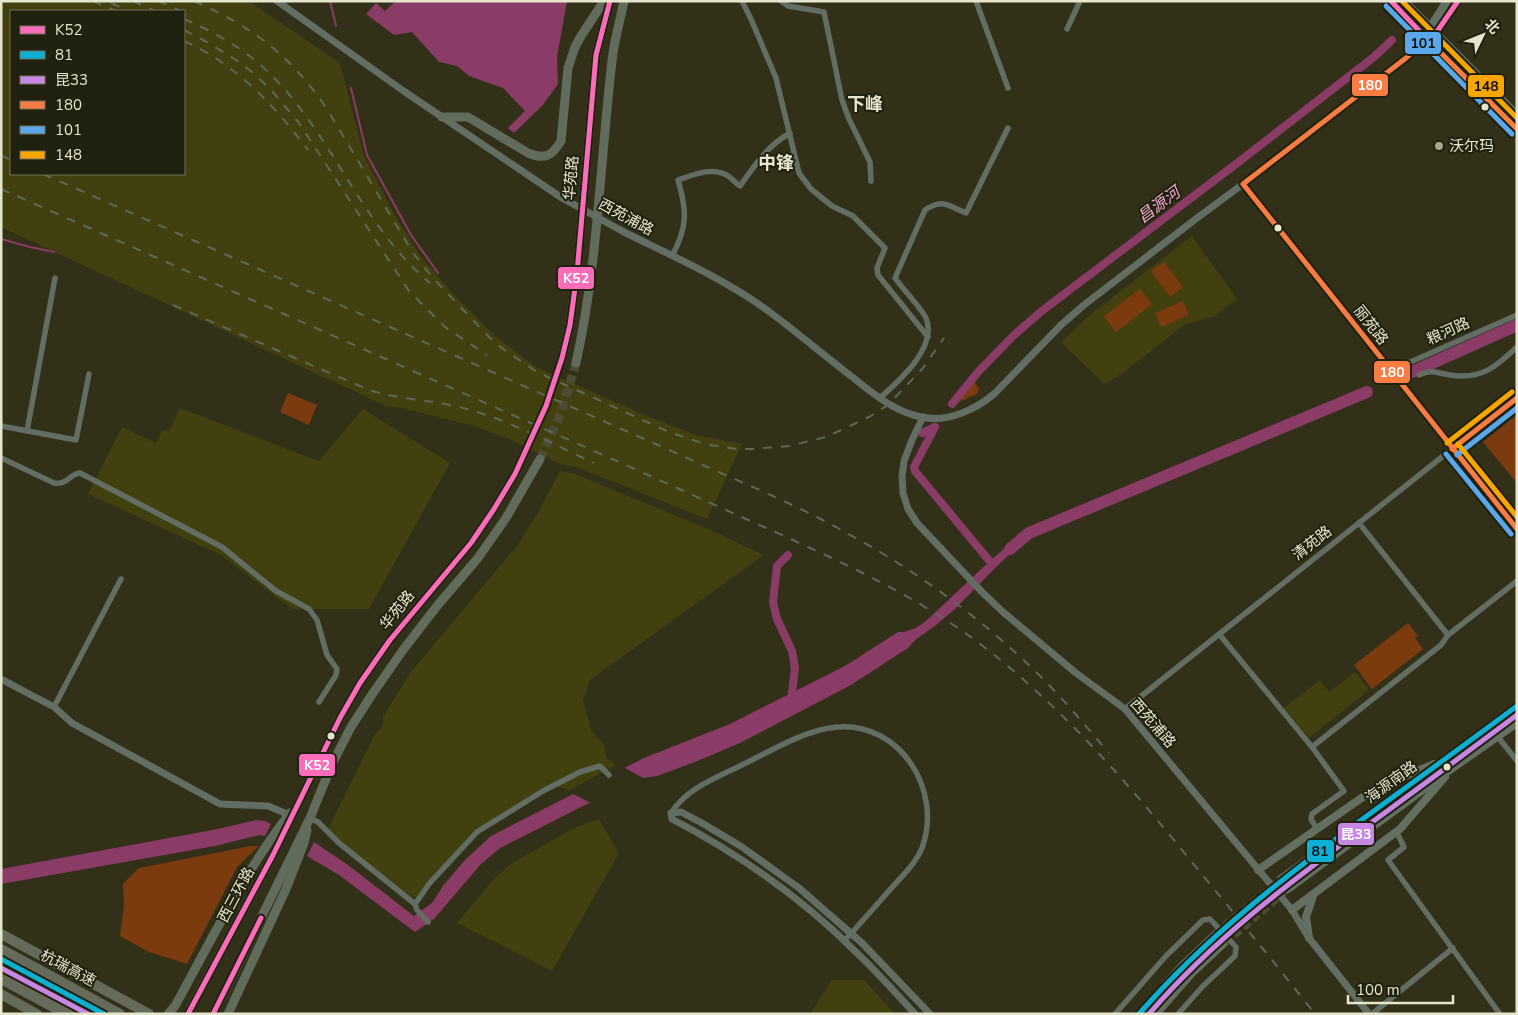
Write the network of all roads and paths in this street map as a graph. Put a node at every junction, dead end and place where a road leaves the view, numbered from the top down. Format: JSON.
{"nodes":[{"id":1,"x":277,"y":1,"type":"edge"},
{"id":2,"x":604,"y":1,"type":"edge"},
{"id":3,"x":610,"y":1,"type":"edge"},
{"id":4,"x":624,"y":1,"type":"edge"},
{"id":5,"x":742,"y":1,"type":"edge"},
{"id":6,"x":781,"y":1,"type":"edge"},
{"id":7,"x":976,"y":1,"type":"edge"},
{"id":8,"x":1080,"y":1,"type":"edge"},
{"id":9,"x":1391,"y":1,"type":"edge"},
{"id":10,"x":1404,"y":1,"type":"edge"},
{"id":11,"x":1447,"y":1,"type":"edge"},
{"id":12,"x":1458,"y":1,"type":"edge"},
{"id":13,"x":1429,"y":27,"type":"junction"},
{"id":14,"x":1067,"y":29,"type":"dead end"},
{"id":15,"x":1436,"y":33,"type":"junction"},
{"id":16,"x":1427,"y":39,"type":"junction"},
{"id":17,"x":1008,"y":88,"type":"dead end"},
{"id":18,"x":1517,"y":115,"type":"edge"},
{"id":19,"x":442,"y":117,"type":"junction"},
{"id":20,"x":1008,"y":128,"type":"dead end"},
{"id":21,"x":1517,"y":129,"type":"edge"},
{"id":22,"x":790,"y":134,"type":"junction"},
{"id":23,"x":871,"y":181,"type":"dead end"},
{"id":24,"x":1244,"y":184,"type":"junction"},
{"id":25,"x":672,"y":256,"type":"junction"},
{"id":26,"x":55,"y":278,"type":"dead end"},
{"id":27,"x":1517,"y":315,"type":"edge"},
{"id":28,"x":928,"y":337,"type":"junction"},
{"id":29,"x":1517,"y":348,"type":"edge"},
{"id":30,"x":562,"y":358,"type":"tunnel mouth"},
{"id":31,"x":576,"y":363,"type":"tunnel mouth"},
{"id":32,"x":1390,"y":371,"type":"junction"},
{"id":33,"x":89,"y":374,"type":"dead end"},
{"id":34,"x":1419,"y":375,"type":"dead end"},
{"id":35,"x":880,"y":398,"type":"junction"},
{"id":36,"x":1517,"y":398,"type":"edge"},
{"id":37,"x":923,"y":418,"type":"junction"},
{"id":38,"x":1,"y":426,"type":"edge"},
{"id":39,"x":27,"y":431,"type":"junction"},
{"id":40,"x":1452,"y":449,"type":"junction"},
{"id":41,"x":526,"y":452,"type":"tunnel mouth"},
{"id":42,"x":1,"y":458,"type":"edge"},
{"id":43,"x":540,"y":459,"type":"tunnel mouth"},
{"id":44,"x":1359,"y":523,"type":"junction"},
{"id":45,"x":1517,"y":529,"type":"edge"},
{"id":46,"x":121,"y":579,"type":"dead end"},
{"id":47,"x":1517,"y":581,"type":"edge"},
{"id":48,"x":1219,"y":634,"type":"junction"},
{"id":49,"x":1448,"y":635,"type":"junction"},
{"id":50,"x":1,"y":679,"type":"edge"},
{"id":51,"x":319,"y":702,"type":"dead end"},
{"id":52,"x":1517,"y":706,"type":"edge"},
{"id":53,"x":54,"y":707,"type":"junction"},
{"id":54,"x":1125,"y":709,"type":"junction"},
{"id":55,"x":1517,"y":723,"type":"edge"},
{"id":56,"x":1498,"y":737,"type":"junction"},
{"id":57,"x":1312,"y":747,"type":"junction"},
{"id":58,"x":1447,"y":758,"type":"junction"},
{"id":59,"x":1517,"y":760,"type":"edge"},
{"id":60,"x":1454,"y":767,"type":"junction"},
{"id":61,"x":609,"y":775,"type":"dead end"},
{"id":62,"x":671,"y":813,"type":"junction"},
{"id":63,"x":290,"y":815,"type":"junction"},
{"id":64,"x":310,"y":818,"type":"junction"},
{"id":65,"x":1316,"y":829,"type":"junction"},
{"id":66,"x":1396,"y":832,"type":"junction"},
{"id":67,"x":1258,"y":870,"type":"junction"},
{"id":68,"x":1281,"y":879,"type":"tunnel mouth"},
{"id":69,"x":1288,"y":890,"type":"tunnel mouth"},
{"id":70,"x":1314,"y":894,"type":"junction"},
{"id":71,"x":415,"y":904,"type":"junction"},
{"id":72,"x":1292,"y":910,"type":"junction"},
{"id":73,"x":428,"y":922,"type":"dead end"},
{"id":74,"x":851,"y":933,"type":"junction"},
{"id":75,"x":1,"y":934,"type":"edge"},
{"id":76,"x":1215,"y":935,"type":"tunnel mouth"},
{"id":77,"x":1309,"y":938,"type":"junction"},
{"id":78,"x":844,"y":941,"type":"junction"},
{"id":79,"x":1223,"y":944,"type":"tunnel mouth"},
{"id":80,"x":1453,"y":948,"type":"junction"},
{"id":81,"x":1,"y":949,"type":"edge"},
{"id":82,"x":1,"y":958,"type":"edge"},
{"id":83,"x":1,"y":972,"type":"edge"},
{"id":84,"x":1,"y":979,"type":"edge"},
{"id":85,"x":1,"y":994,"type":"edge"},
{"id":86,"x":191,"y":1008,"type":"dead end"},
{"id":87,"x":175,"y":1011,"type":"edge"},
{"id":88,"x":37,"y":1014,"type":"edge"},
{"id":89,"x":66,"y":1014,"type":"edge"},
{"id":90,"x":80,"y":1014,"type":"edge"},
{"id":91,"x":104,"y":1014,"type":"edge"},
{"id":92,"x":120,"y":1014,"type":"edge"},
{"id":93,"x":149,"y":1014,"type":"edge"},
{"id":94,"x":168,"y":1014,"type":"edge"},
{"id":95,"x":213,"y":1014,"type":"edge"},
{"id":96,"x":228,"y":1014,"type":"edge"},
{"id":97,"x":915,"y":1014,"type":"edge"},
{"id":98,"x":930,"y":1014,"type":"edge"},
{"id":99,"x":1115,"y":1014,"type":"edge"},
{"id":100,"x":1139,"y":1014,"type":"edge"},
{"id":101,"x":1156,"y":1014,"type":"edge"},
{"id":102,"x":1178,"y":1014,"type":"edge"},
{"id":103,"x":1371,"y":1014,"type":"edge"},
{"id":104,"x":1500,"y":1014,"type":"edge"}],
"edges":[{"from":1,"to":19,"type":"street","name":"西苑浦路"},
{"from":2,"to":19,"type":"main road"},
{"from":3,"to":30,"type":"main road","name":"华苑路"},
{"from":4,"to":31,"type":"main road","name":"华苑路"},
{"from":5,"to":22,"type":"street"},
{"from":6,"to":23,"type":"street"},
{"from":7,"to":17,"type":"street"},
{"from":8,"to":14,"type":"street"},
{"from":9,"to":16,"type":"main road"},
{"from":10,"to":13,"type":"main road"},
{"from":11,"to":13,"type":"main road"},
{"from":12,"to":15,"type":"main road"},
{"from":13,"to":15,"type":"main road"},
{"from":13,"to":16,"type":"main road"},
{"from":15,"to":16,"type":"main road"},
{"from":15,"to":18,"type":"main road"},
{"from":16,"to":21,"type":"main road"},
{"from":16,"to":24,"type":"street"},
{"from":19,"to":25,"type":"street","name":"西苑浦路","bridge":true},
{"from":20,"to":28,"type":"street"},
{"from":22,"to":25,"type":"street"},
{"from":22,"to":28,"type":"street"},
{"from":24,"to":32,"type":"street","name":"丽苑路"},
{"from":24,"to":37,"type":"street"},
{"from":25,"to":35,"type":"street","name":"西苑浦路"},
{"from":26,"to":39,"type":"street"},
{"from":27,"to":32,"type":"street","name":"粮河路"},
{"from":28,"to":35,"type":"street"},
{"from":29,"to":34,"type":"street"},
{"from":32,"to":40,"type":"street","name":"丽苑路"},
{"from":33,"to":39,"type":"street"},
{"from":35,"to":37,"type":"street","name":"西苑浦路"},
{"from":36,"to":40,"type":"street","name":"清苑路"},
{"from":37,"to":54,"type":"street","name":"西苑浦路"},
{"from":38,"to":39,"type":"street"},
{"from":40,"to":44,"type":"street","name":"清苑路"},
{"from":40,"to":45,"type":"street","name":"丽苑路"},
{"from":41,"to":63,"type":"main road","name":"华苑路"},
{"from":42,"to":51,"type":"street"},
{"from":43,"to":64,"type":"main road","name":"华苑路"},
{"from":44,"to":48,"type":"street","name":"清苑路"},
{"from":44,"to":49,"type":"street"},
{"from":46,"to":53,"type":"street"},
{"from":47,"to":49,"type":"street"},
{"from":48,"to":54,"type":"street","name":"清苑路"},
{"from":48,"to":57,"type":"street"},
{"from":49,"to":57,"type":"street"},
{"from":50,"to":53,"type":"street"},
{"from":52,"to":58,"type":"main road","name":"海源南路"},
{"from":53,"to":63,"type":"street"},
{"from":54,"to":67,"type":"street","name":"西苑浦路"},
{"from":55,"to":56,"type":"main road","name":"海源南路"},
{"from":56,"to":59,"type":"street"},
{"from":56,"to":60,"type":"main road","name":"海源南路"},
{"from":57,"to":65,"type":"street"},
{"from":58,"to":65,"type":"main road"},
{"from":58,"to":68,"type":"main road","name":"海源南路"},
{"from":60,"to":66,"type":"main road"},
{"from":60,"to":69,"type":"main road","name":"海源南路"},
{"from":61,"to":71,"type":"street"},
{"from":62,"to":74,"type":"street"},
{"from":62,"to":74,"type":"street"},
{"from":62,"to":78,"type":"street"},
{"from":63,"to":86,"type":"main road","name":"西三环路"},
{"from":63,"to":87,"type":"main road"},
{"from":64,"to":71,"type":"street"},
{"from":64,"to":95,"type":"main road","name":"西三环路"},
{"from":64,"to":96,"type":"main road"},
{"from":65,"to":67,"type":"main road"},
{"from":66,"to":70,"type":"main road"},
{"from":66,"to":80,"type":"street"},
{"from":67,"to":72,"type":"street","name":"西苑浦路"},
{"from":70,"to":72,"type":"main road"},
{"from":70,"to":77,"type":"main road"},
{"from":71,"to":73,"type":"street"},
{"from":72,"to":77,"type":"street","name":"西苑浦路"},
{"from":74,"to":78,"type":"street"},
{"from":74,"to":98,"type":"street"},
{"from":75,"to":93,"type":"highway"},
{"from":76,"to":100,"type":"main road"},
{"from":77,"to":103,"type":"street","name":"西苑浦路"},
{"from":78,"to":97,"type":"street"},
{"from":79,"to":101,"type":"main road"},
{"from":80,"to":103,"type":"street"},
{"from":80,"to":104,"type":"street"},
{"from":81,"to":92,"type":"highway","name":"杭瑞高速"},
{"from":82,"to":91,"type":"highway"},
{"from":83,"to":90,"type":"highway"},
{"from":84,"to":89,"type":"highway"},
{"from":85,"to":88,"type":"highway"},
{"from":87,"to":94,"type":"main road"},
{"from":99,"to":102,"type":"street"}]}
